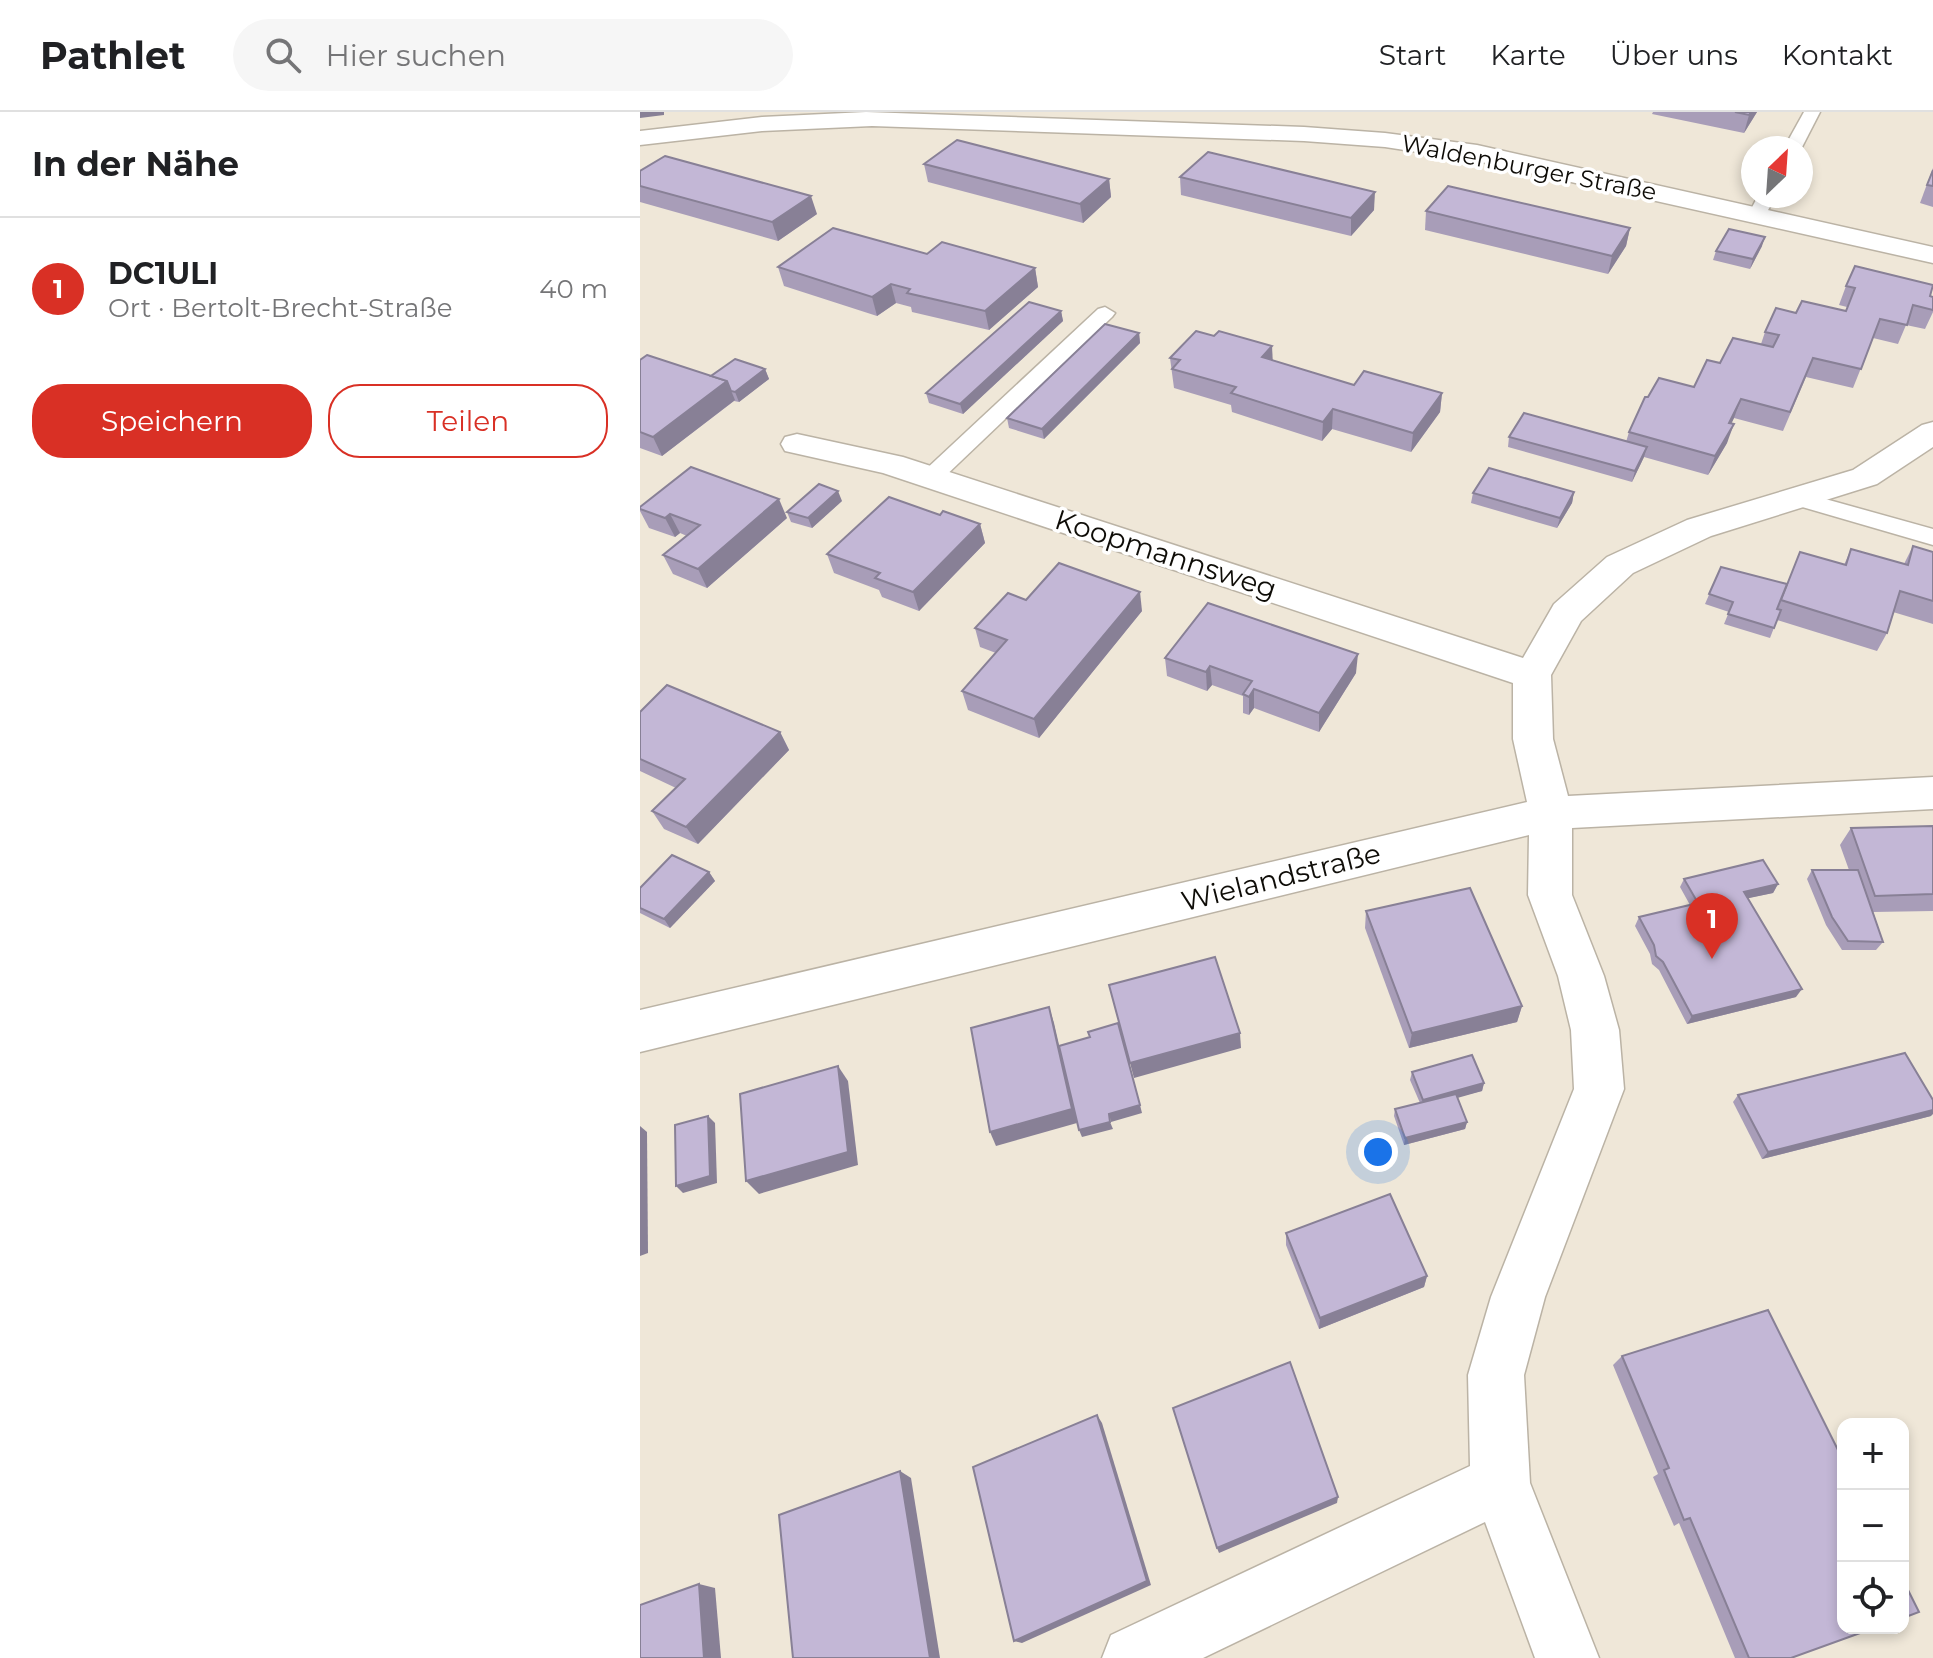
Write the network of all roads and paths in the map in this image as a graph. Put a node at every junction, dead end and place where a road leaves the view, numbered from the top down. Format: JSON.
{"nodes":[{"id":1,"x":1812,"y":112,"type":"edge"},
{"id":2,"x":1038,"y":119,"type":"edge"},
{"id":3,"x":1171,"y":121,"type":"edge"},
{"id":4,"x":1799,"y":136,"type":"edge"},
{"id":5,"x":640,"y":138,"type":"edge"},
{"id":6,"x":1741,"y":202,"type":"edge"},
{"id":7,"x":1769,"y":208,"type":"edge"},
{"id":8,"x":1933,"y":255,"type":"edge"},
{"id":9,"x":1105,"y":313,"type":"dead end"},
{"id":10,"x":1933,"y":432,"type":"edge"},
{"id":11,"x":797,"y":444,"type":"dead end"},
{"id":12,"x":931,"y":477,"type":"junction"},
{"id":13,"x":1793,"y":497,"type":"junction"},
{"id":14,"x":1933,"y":537,"type":"edge"},
{"id":15,"x":1532,"y":675,"type":"junction"},
{"id":16,"x":1933,"y":793,"type":"edge"},
{"id":17,"x":1551,"y":813,"type":"junction"},
{"id":18,"x":640,"y":1031,"type":"edge"},
{"id":19,"x":1500,"y":1483,"type":"junction"},
{"id":20,"x":1134,"y":1658,"type":"edge"},
{"id":21,"x":1567,"y":1658,"type":"edge"}],
"edges":[{"from":1,"to":4,"type":"lane"},
{"from":2,"to":3,"type":"street","name":"Waldenburger Straße"},
{"from":2,"to":5,"type":"street","name":"Waldenburger Straße"},
{"from":3,"to":6,"type":"street","name":"Waldenburger Straße"},
{"from":7,"to":8,"type":"street","name":"Waldenburger Straße"},
{"from":9,"to":12,"type":"lane"},
{"from":10,"to":13,"type":"street"},
{"from":11,"to":12,"type":"street","name":"Koopmannsweg"},
{"from":12,"to":15,"type":"street","name":"Koopmannsweg"},
{"from":13,"to":14,"type":"lane"},
{"from":13,"to":15,"type":"street"},
{"from":15,"to":17,"type":"street"},
{"from":16,"to":17,"type":"street","name":"Wielandstraße"},
{"from":17,"to":18,"type":"street","name":"Wielandstraße"},
{"from":17,"to":19,"type":"street"},
{"from":19,"to":20,"type":"street"},
{"from":19,"to":21,"type":"street"}]}
